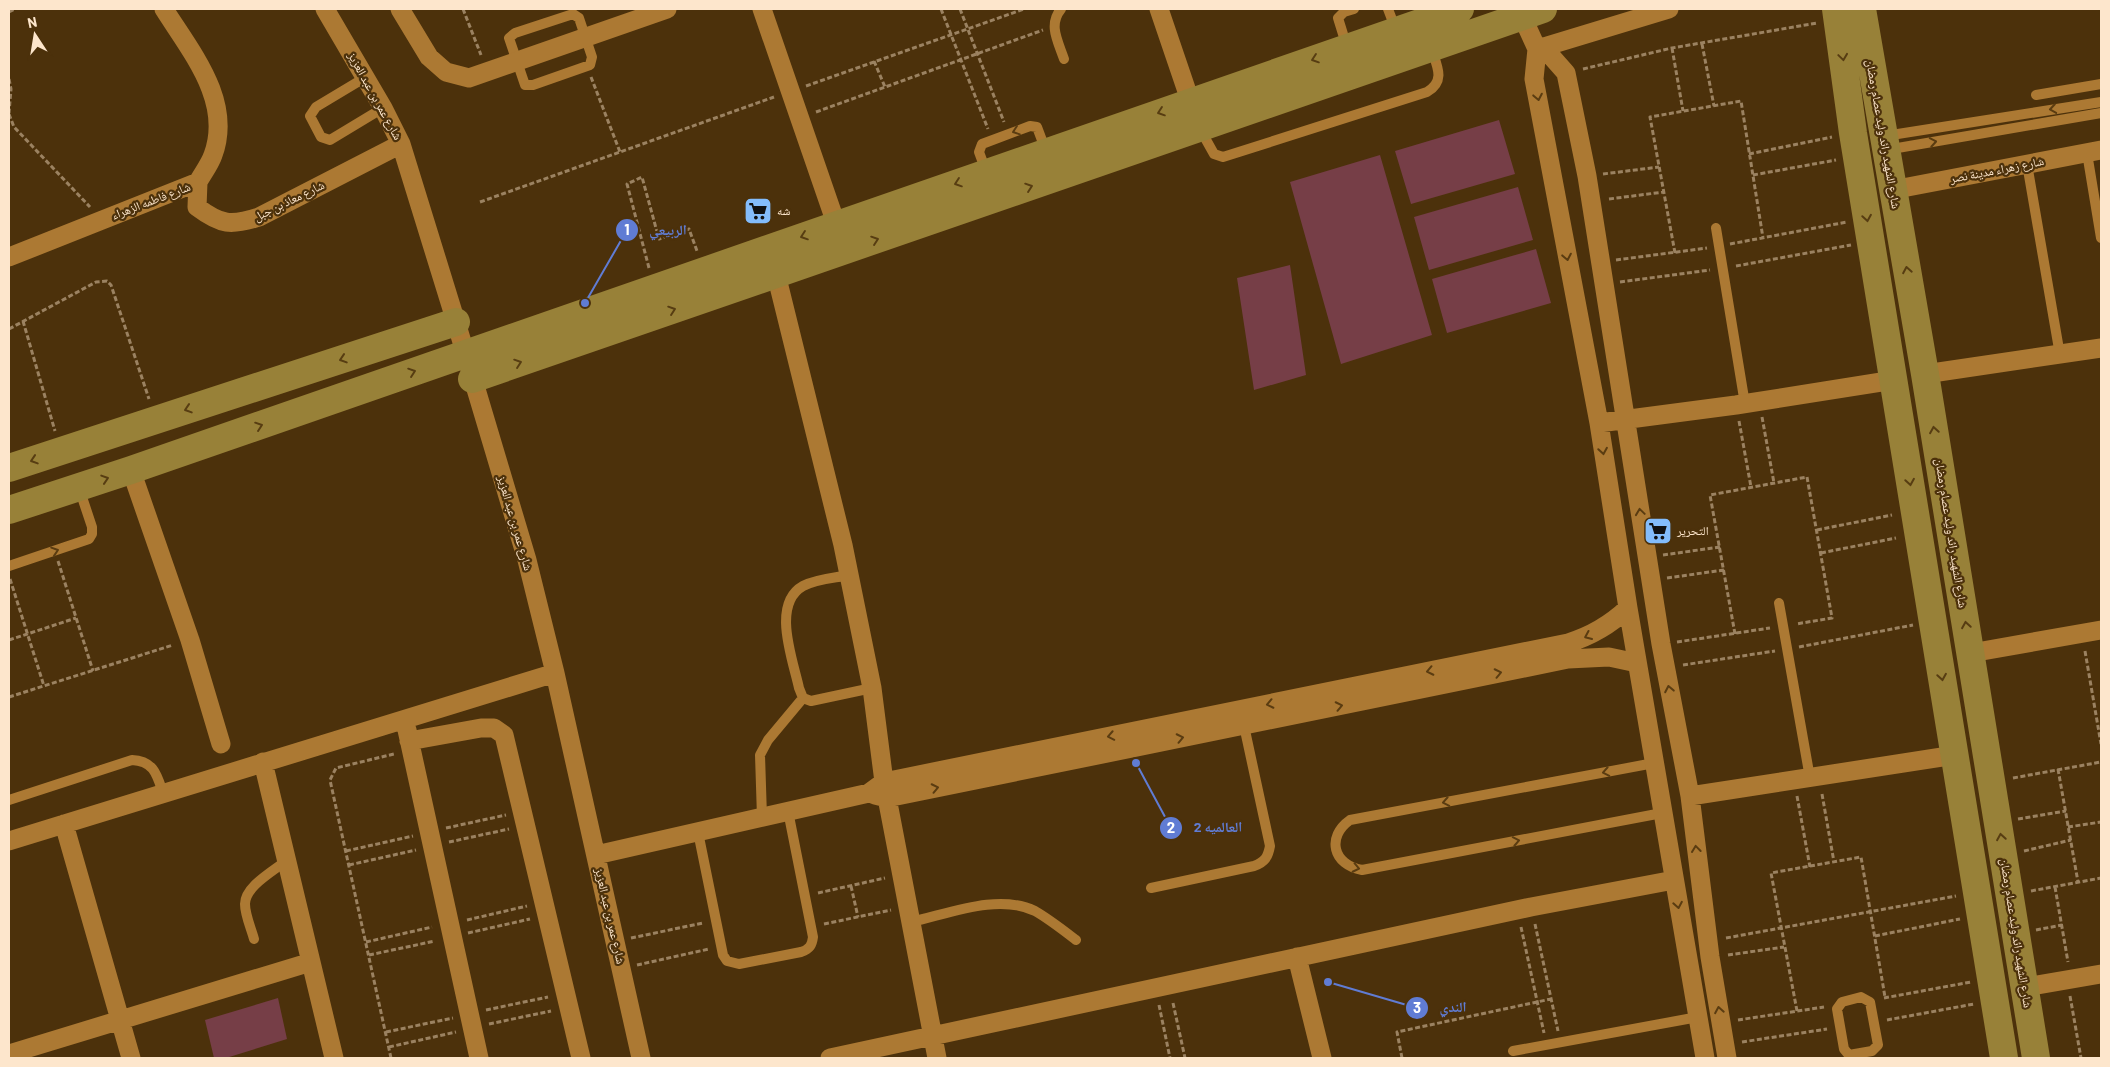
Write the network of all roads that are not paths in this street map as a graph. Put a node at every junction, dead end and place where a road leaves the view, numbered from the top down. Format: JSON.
{"nodes":[{"id":1,"x":164,"y":9,"type":"edge"},
{"id":2,"x":325,"y":9,"type":"edge"},
{"id":3,"x":400,"y":9,"type":"edge"},
{"id":4,"x":667,"y":9,"type":"edge"},
{"id":5,"x":762,"y":9,"type":"edge"},
{"id":6,"x":1061,"y":9,"type":"edge"},
{"id":7,"x":1159,"y":9,"type":"edge"},
{"id":8,"x":1354,"y":9,"type":"edge"},
{"id":9,"x":1460,"y":9,"type":"edge"},
{"id":10,"x":1670,"y":9,"type":"edge"},
{"id":11,"x":1532,"y":12,"type":"edge"},
{"id":12,"x":1845,"y":12,"type":"edge"},
{"id":13,"x":1392,"y":20,"type":"edge"},
{"id":14,"x":585,"y":36,"type":"junction"},
{"id":15,"x":1348,"y":47,"type":"junction"},
{"id":16,"x":1431,"y":47,"type":"junction"},
{"id":17,"x":1537,"y":49,"type":"junction"},
{"id":18,"x":1064,"y":59,"type":"dead end"},
{"id":19,"x":515,"y":60,"type":"junction"},
{"id":20,"x":366,"y":77,"type":"junction"},
{"id":21,"x":2101,"y":84,"type":"edge"},
{"id":22,"x":2036,"y":95,"type":"dead end"},
{"id":23,"x":1191,"y":102,"type":"junction"},
{"id":24,"x":2101,"y":102,"type":"edge"},
{"id":25,"x":383,"y":108,"type":"junction"},
{"id":26,"x":2101,"y":113,"type":"edge"},
{"id":27,"x":1199,"y":127,"type":"junction"},
{"id":28,"x":1884,"y":143,"type":"junction"},
{"id":29,"x":401,"y":144,"type":"junction"},
{"id":30,"x":1047,"y":152,"type":"junction"},
{"id":31,"x":2094,"y":152,"type":"edge"},
{"id":32,"x":2027,"y":164,"type":"junction"},
{"id":33,"x":987,"y":172,"type":"junction"},
{"id":34,"x":198,"y":182,"type":"junction"},
{"id":35,"x":1892,"y":190,"type":"junction"},
{"id":36,"x":836,"y":225,"type":"junction"},
{"id":37,"x":1716,"y":228,"type":"dead end"},
{"id":38,"x":2101,"y":238,"type":"edge"},
{"id":39,"x":845,"y":250,"type":"junction"},
{"id":40,"x":9,"y":257,"type":"edge"},
{"id":41,"x":776,"y":274,"type":"junction"},
{"id":42,"x":456,"y":322,"type":"junction"},
{"id":43,"x":2101,"y":348,"type":"edge"},
{"id":44,"x":465,"y":353,"type":"junction"},
{"id":45,"x":2060,"y":355,"type":"junction"},
{"id":46,"x":1925,"y":374,"type":"junction"},
{"id":47,"x":472,"y":379,"type":"junction"},
{"id":48,"x":1894,"y":380,"type":"junction"},
{"id":49,"x":1747,"y":404,"type":"junction"},
{"id":50,"x":1626,"y":420,"type":"junction"},
{"id":51,"x":1598,"y":423,"type":"junction"},
{"id":52,"x":9,"y":468,"type":"edge"},
{"id":53,"x":132,"y":470,"type":"junction"},
{"id":54,"x":79,"y":488,"type":"junction"},
{"id":55,"x":9,"y":510,"type":"edge"},
{"id":56,"x":9,"y":566,"type":"edge"},
{"id":57,"x":849,"y":575,"type":"junction"},
{"id":58,"x":1779,"y":602,"type":"dead end"},
{"id":59,"x":1628,"y":608,"type":"junction"},
{"id":60,"x":2101,"y":630,"type":"edge"},
{"id":61,"x":1971,"y":653,"type":"junction"},
{"id":62,"x":1637,"y":663,"type":"junction"},
{"id":63,"x":555,"y":673,"type":"junction"},
{"id":64,"x":872,"y":688,"type":"junction"},
{"id":65,"x":803,"y":698,"type":"junction"},
{"id":66,"x":404,"y":718,"type":"junction"},
{"id":67,"x":1242,"y":718,"type":"junction"},
{"id":68,"x":221,"y":744,"type":"dead end"},
{"id":69,"x":410,"y":746,"type":"junction"},
{"id":70,"x":1955,"y":755,"type":"junction"},
{"id":71,"x":263,"y":762,"type":"junction"},
{"id":72,"x":1654,"y":763,"type":"junction"},
{"id":73,"x":1808,"y":778,"type":"junction"},
{"id":74,"x":880,"y":791,"type":"junction"},
{"id":75,"x":163,"y":793,"type":"junction"},
{"id":76,"x":1690,"y":796,"type":"junction"},
{"id":77,"x":9,"y":800,"type":"edge"},
{"id":78,"x":788,"y":811,"type":"junction"},
{"id":79,"x":1662,"y":813,"type":"junction"},
{"id":80,"x":762,"y":818,"type":"junction"},
{"id":81,"x":64,"y":824,"type":"junction"},
{"id":82,"x":698,"y":832,"type":"junction"},
{"id":83,"x":9,"y":841,"type":"edge"},
{"id":84,"x":596,"y":855,"type":"junction"},
{"id":85,"x":287,"y":860,"type":"junction"},
{"id":86,"x":1674,"y":880,"type":"junction"},
{"id":87,"x":1150,"y":888,"type":"dead end"},
{"id":88,"x":909,"y":914,"type":"junction"},
{"id":89,"x":254,"y":939,"type":"dead end"},
{"id":90,"x":1076,"y":940,"type":"dead end"},
{"id":91,"x":1298,"y":957,"type":"junction"},
{"id":92,"x":311,"y":962,"type":"junction"},
{"id":93,"x":2101,"y":974,"type":"edge"},
{"id":94,"x":2025,"y":986,"type":"junction"},
{"id":95,"x":1698,"y":1017,"type":"junction"},
{"id":96,"x":120,"y":1020,"type":"junction"},
{"id":97,"x":932,"y":1036,"type":"junction"},
{"id":98,"x":1513,"y":1051,"type":"dead end"},
{"id":99,"x":1726,"y":1052,"type":"edge"},
{"id":100,"x":9,"y":1054,"type":"edge"},
{"id":101,"x":1864,"y":1056,"type":"edge"},
{"id":102,"x":131,"y":1058,"type":"edge"},
{"id":103,"x":334,"y":1058,"type":"edge"},
{"id":104,"x":479,"y":1058,"type":"edge"},
{"id":105,"x":581,"y":1058,"type":"edge"},
{"id":106,"x":641,"y":1058,"type":"edge"},
{"id":107,"x":830,"y":1058,"type":"edge"},
{"id":108,"x":937,"y":1058,"type":"edge"},
{"id":109,"x":1322,"y":1058,"type":"edge"},
{"id":110,"x":1705,"y":1058,"type":"edge"},
{"id":111,"x":2004,"y":1058,"type":"edge"},
{"id":112,"x":2036,"y":1058,"type":"edge"}],
"edges":[{"from":1,"to":34,"type":"street","name":"شارع فاطمه الزهراء"},
{"from":2,"to":20,"type":"street","name":"شارع عمر بن عبد العزيز"},
{"from":3,"to":19,"type":"street"},
{"from":4,"to":14,"type":"street"},
{"from":5,"to":36,"type":"street"},
{"from":6,"to":18,"type":"lane"},
{"from":7,"to":23,"type":"street"},
{"from":8,"to":15,"type":"lane"},
{"from":9,"to":13,"type":"street"},
{"from":10,"to":17,"type":"street"},
{"from":11,"to":16,"type":"street"},
{"from":11,"to":17,"type":"street"},
{"from":12,"to":28,"type":"street","name":"شارع الشهيد رائد وليد عصام رمضان"},
{"from":12,"to":48,"type":"street","one_way":true},
{"from":13,"to":15,"type":"street"},
{"from":14,"to":19,"type":"street"},
{"from":14,"to":19,"type":"lane"},
{"from":14,"to":19,"type":"lane"},
{"from":15,"to":23,"type":"street","one_way":true},
{"from":16,"to":27,"type":"street"},
{"from":16,"to":27,"type":"lane"},
{"from":17,"to":50,"type":"street"},
{"from":17,"to":51,"type":"street","one_way":true},
{"from":20,"to":25,"type":"street","name":"شارع عمر بن عبد العزيز"},
{"from":20,"to":25,"type":"lane"},
{"from":21,"to":22,"type":"lane"},
{"from":23,"to":27,"type":"street"},
{"from":23,"to":30,"type":"street","one_way":true},
{"from":24,"to":28,"type":"lane","one_way":true},
{"from":25,"to":29,"type":"street","name":"شارع عمر بن عبد العزيز"},
{"from":28,"to":26,"type":"lane","one_way":true},
{"from":39,"to":27,"type":"street","one_way":true},
{"from":28,"to":35,"type":"street","name":"شارع الشهيد رائد وليد عصام رمضان"},
{"from":29,"to":34,"type":"street","name":"شارع معاذ بن جبل"},
{"from":29,"to":42,"type":"street","name":"شارع عمر بن عبد العزيز"},
{"from":30,"to":33,"type":"street"},
{"from":30,"to":33,"type":"lane","one_way":true},
{"from":31,"to":32,"type":"street","name":"شارع زهراء مدينة نصر"},
{"from":31,"to":38,"type":"lane"},
{"from":32,"to":35,"type":"street","name":"شارع زهراء مدينة نصر"},
{"from":32,"to":45,"type":"lane"},
{"from":33,"to":36,"type":"street","one_way":true},
{"from":34,"to":40,"type":"street","name":"شارع فاطمه الزهراء"},
{"from":46,"to":35,"type":"street","name":"شارع الشهيد رائد وليد عصام رمضان","one_way":true},
{"from":36,"to":39,"type":"street"},
{"from":36,"to":44,"type":"street","one_way":true},
{"from":37,"to":49,"type":"lane"},
{"from":39,"to":41,"type":"street"},
{"from":47,"to":41,"type":"street","one_way":true},
{"from":41,"to":57,"type":"street"},
{"from":42,"to":44,"type":"street","name":"شارع عمر بن عبد العزيز"},
{"from":42,"to":52,"type":"street","one_way":true},
{"from":43,"to":45,"type":"street"},
{"from":44,"to":47,"type":"street","name":"شارع عمر بن عبد العزيز"},
{"from":53,"to":44,"type":"street","one_way":true},
{"from":45,"to":46,"type":"street"},
{"from":61,"to":46,"type":"street","name":"شارع الشهيد رائد وليد عصام رمضان","one_way":true},
{"from":47,"to":63,"type":"street","name":"شارع عمر بن عبد العزيز"},
{"from":48,"to":49,"type":"street"},
{"from":48,"to":70,"type":"street","one_way":true},
{"from":49,"to":50,"type":"street"},
{"from":50,"to":51,"type":"street"},
{"from":76,"to":50,"type":"street","one_way":true},
{"from":51,"to":59,"type":"street","one_way":true},
{"from":54,"to":53,"type":"street","one_way":true},
{"from":53,"to":68,"type":"street"},
{"from":54,"to":55,"type":"street"},
{"from":56,"to":54,"type":"lane","one_way":true},
{"from":57,"to":64,"type":"street"},
{"from":57,"to":65,"type":"lane"},
{"from":58,"to":73,"type":"lane"},
{"from":59,"to":62,"type":"street"},
{"from":59,"to":67,"type":"street","one_way":true},
{"from":60,"to":61,"type":"street"},
{"from":94,"to":61,"type":"street","name":"شارع الشهيد رائد وليد عصام رمضان","one_way":true},
{"from":67,"to":62,"type":"street","one_way":true},
{"from":62,"to":72,"type":"street"},
{"from":63,"to":66,"type":"street"},
{"from":63,"to":84,"type":"street","name":"شارع عمر بن عبد العزيز"},
{"from":64,"to":65,"type":"lane"},
{"from":64,"to":74,"type":"street"},
{"from":65,"to":80,"type":"lane"},
{"from":66,"to":69,"type":"street"},
{"from":66,"to":71,"type":"street"},
{"from":67,"to":74,"type":"street"},
{"from":67,"to":87,"type":"lane"},
{"from":69,"to":104,"type":"street"},
{"from":69,"to":105,"type":"street"},
{"from":70,"to":73,"type":"street"},
{"from":70,"to":111,"type":"street"},
{"from":71,"to":75,"type":"street"},
{"from":71,"to":85,"type":"street"},
{"from":72,"to":79,"type":"street"},
{"from":72,"to":79,"type":"lane","one_way":true},
{"from":73,"to":76,"type":"street"},
{"from":74,"to":78,"type":"street"},
{"from":74,"to":88,"type":"street"},
{"from":75,"to":77,"type":"lane"},
{"from":75,"to":81,"type":"street"},
{"from":99,"to":76,"type":"street","one_way":true},
{"from":78,"to":80,"type":"street"},
{"from":78,"to":82,"type":"lane"},
{"from":79,"to":86,"type":"street"},
{"from":80,"to":82,"type":"street"},
{"from":81,"to":83,"type":"street"},
{"from":81,"to":96,"type":"street"},
{"from":82,"to":84,"type":"street"},
{"from":84,"to":106,"type":"street","name":"شارع عمر بن عبد العزيز"},
{"from":85,"to":89,"type":"lane"},
{"from":85,"to":92,"type":"street"},
{"from":86,"to":91,"type":"street"},
{"from":86,"to":95,"type":"street","one_way":true},
{"from":88,"to":90,"type":"lane"},
{"from":88,"to":97,"type":"street"},
{"from":91,"to":97,"type":"street"},
{"from":91,"to":109,"type":"street"},
{"from":92,"to":96,"type":"street"},
{"from":92,"to":103,"type":"street"},
{"from":93,"to":94,"type":"street"},
{"from":94,"to":112,"type":"street","name":"شارع الشهيد رائد وليد عصام رمضان"},
{"from":95,"to":98,"type":"lane"},
{"from":95,"to":110,"type":"street"},
{"from":96,"to":100,"type":"street"},
{"from":96,"to":102,"type":"street"},
{"from":97,"to":107,"type":"street"},
{"from":97,"to":108,"type":"street"},
{"from":101,"to":101,"type":"lane"}]}
